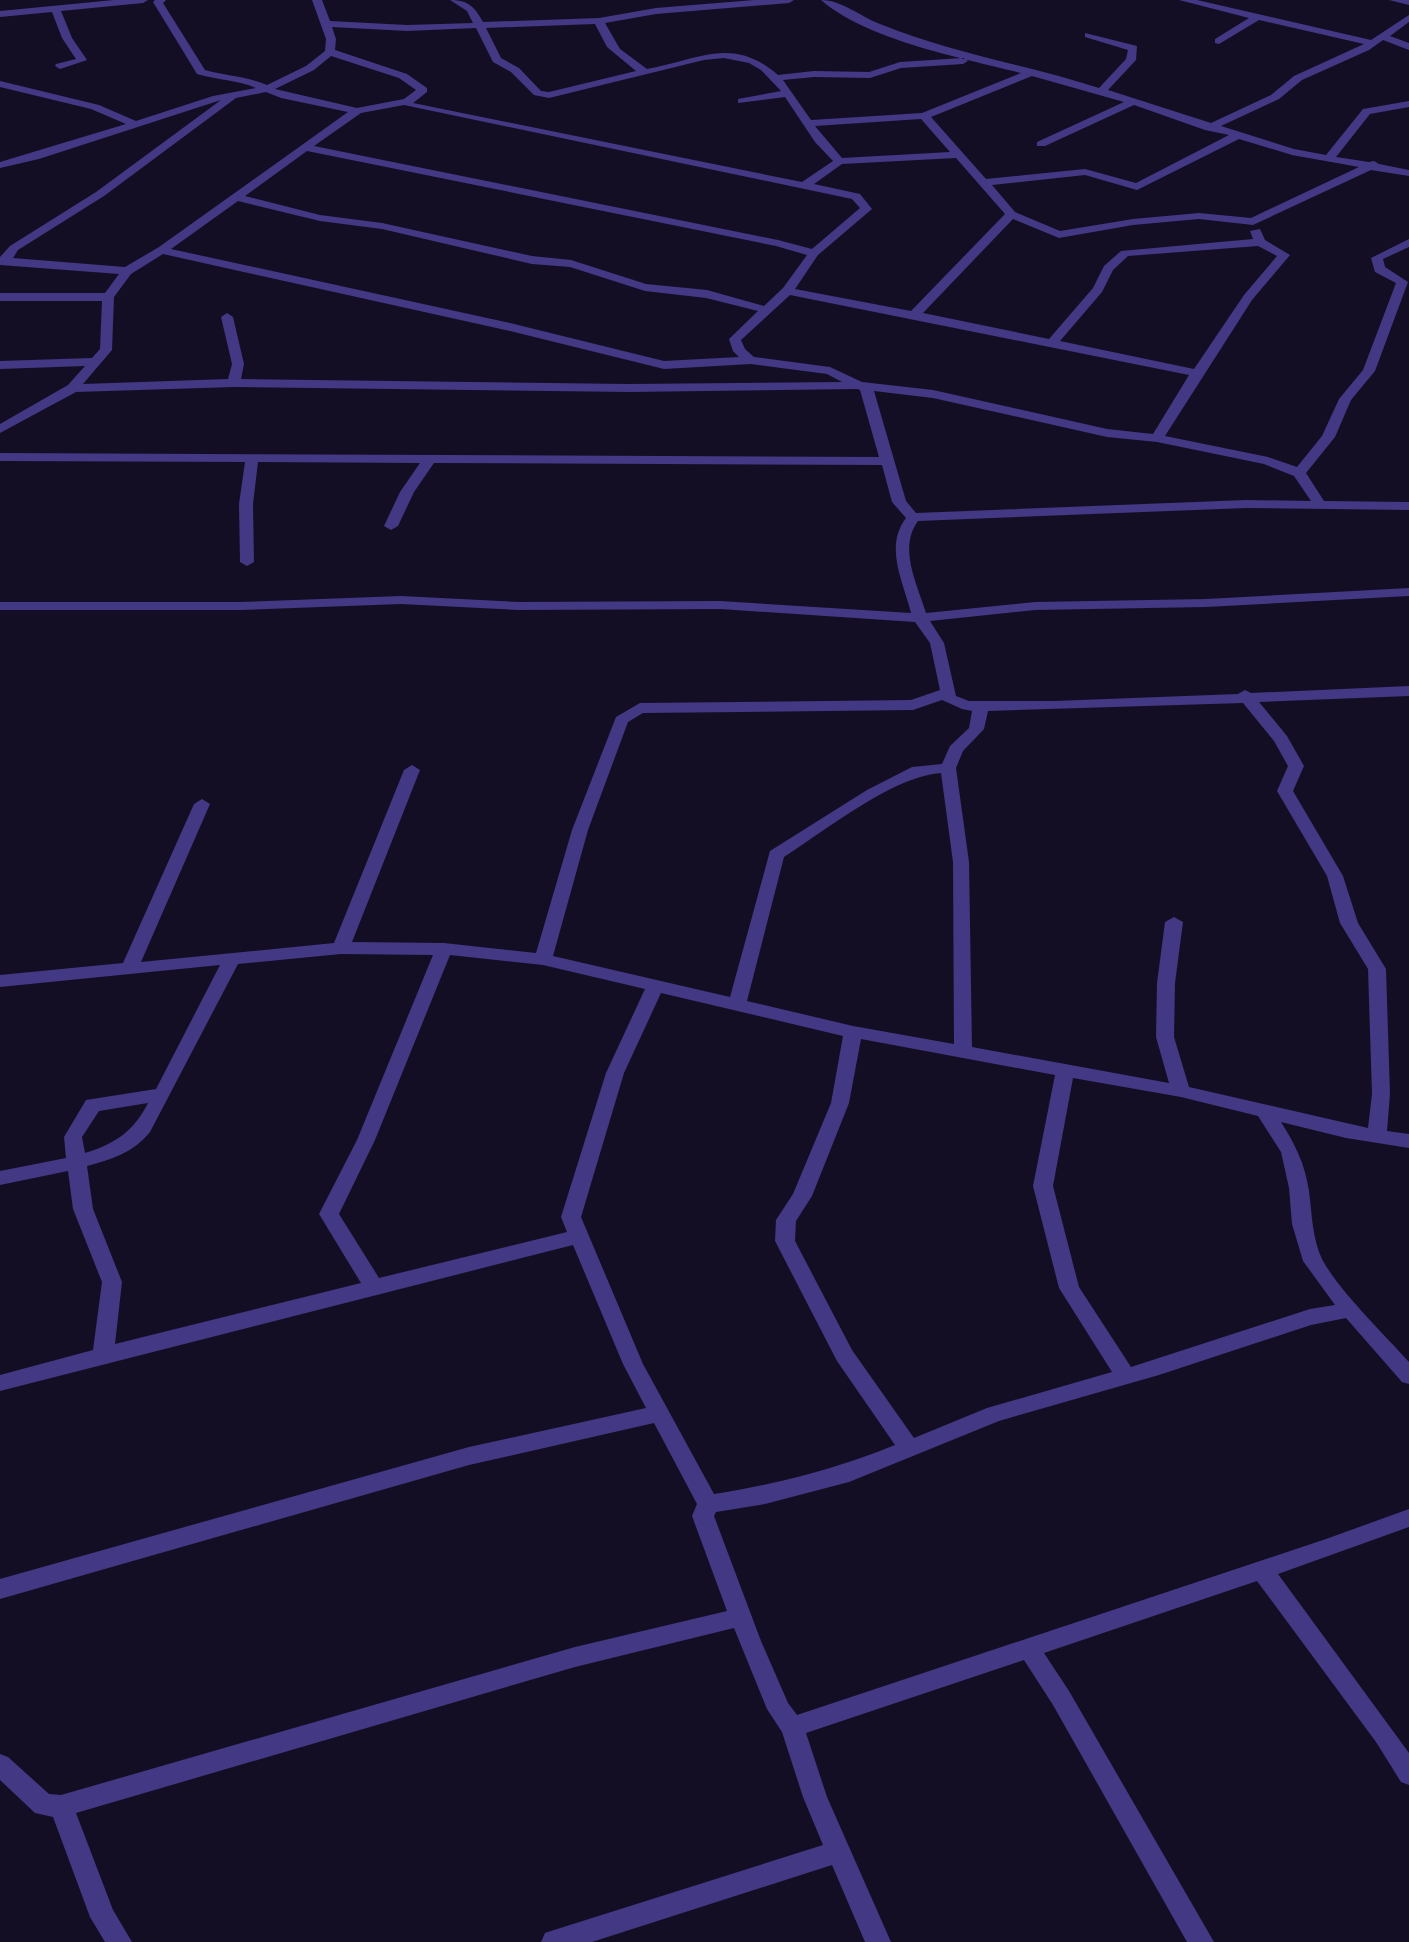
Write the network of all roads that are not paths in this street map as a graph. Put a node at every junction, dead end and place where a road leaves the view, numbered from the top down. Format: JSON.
{"nodes":[{"id":1,"x":143,"y":0,"type":"edge"},
{"id":2,"x":161,"y":0,"type":"edge"},
{"id":3,"x":317,"y":0,"type":"edge"},
{"id":4,"x":455,"y":0,"type":"edge"},
{"id":5,"x":789,"y":0,"type":"edge"},
{"id":6,"x":829,"y":0,"type":"edge"},
{"id":7,"x":1184,"y":0,"type":"edge"},
{"id":8,"x":1394,"y":0,"type":"edge"},
{"id":9,"x":1409,"y":2,"type":"edge"},
{"id":10,"x":55,"y":8,"type":"junction"},
{"id":11,"x":0,"y":14,"type":"edge"},
{"id":12,"x":1257,"y":17,"type":"junction"},
{"id":13,"x":1409,"y":18,"type":"edge"},
{"id":14,"x":599,"y":21,"type":"junction"},
{"id":15,"x":325,"y":24,"type":"junction"},
{"id":16,"x":481,"y":26,"type":"junction"},
{"id":17,"x":1088,"y":35,"type":"dead end"},
{"id":18,"x":1384,"y":37,"type":"junction"},
{"id":19,"x":1219,"y":41,"type":"dead end"},
{"id":20,"x":1372,"y":43,"type":"junction"},
{"id":21,"x":1409,"y":47,"type":"edge"},
{"id":22,"x":330,"y":52,"type":"junction"},
{"id":23,"x":978,"y":60,"type":"junction"},
{"id":24,"x":60,"y":66,"type":"dead end"},
{"id":25,"x":645,"y":72,"type":"junction"},
{"id":26,"x":1030,"y":73,"type":"junction"},
{"id":27,"x":777,"y":78,"type":"junction"},
{"id":28,"x":0,"y":84,"type":"edge"},
{"id":29,"x":266,"y":89,"type":"junction"},
{"id":30,"x":1101,"y":92,"type":"junction"},
{"id":31,"x":789,"y":93,"type":"junction"},
{"id":32,"x":237,"y":94,"type":"junction"},
{"id":33,"x":742,"y":101,"type":"dead end"},
{"id":34,"x":407,"y":102,"type":"junction"},
{"id":35,"x":1132,"y":102,"type":"junction"},
{"id":36,"x":1409,"y":104,"type":"edge"},
{"id":37,"x":357,"y":111,"type":"junction"},
{"id":38,"x":924,"y":116,"type":"junction"},
{"id":39,"x":808,"y":123,"type":"junction"},
{"id":40,"x":135,"y":124,"type":"junction"},
{"id":41,"x":1209,"y":128,"type":"junction"},
{"id":42,"x":1236,"y":136,"type":"junction"},
{"id":43,"x":1041,"y":145,"type":"dead end"},
{"id":44,"x":307,"y":148,"type":"junction"},
{"id":45,"x":0,"y":153,"type":"edge"},
{"id":46,"x":960,"y":155,"type":"junction"},
{"id":47,"x":1329,"y":158,"type":"junction"},
{"id":48,"x":19,"y":161,"type":"junction"},
{"id":49,"x":839,"y":162,"type":"junction"},
{"id":50,"x":1374,"y":164,"type":"junction"},
{"id":51,"x":0,"y":165,"type":"edge"},
{"id":52,"x":1409,"y":173,"type":"edge"},
{"id":53,"x":984,"y":183,"type":"junction"},
{"id":54,"x":805,"y":185,"type":"junction"},
{"id":55,"x":238,"y":197,"type":"junction"},
{"id":56,"x":1012,"y":215,"type":"junction"},
{"id":57,"x":1253,"y":222,"type":"junction"},
{"id":58,"x":1260,"y":242,"type":"junction"},
{"id":59,"x":1409,"y":242,"type":"edge"},
{"id":60,"x":163,"y":249,"type":"junction"},
{"id":61,"x":814,"y":253,"type":"junction"},
{"id":62,"x":2,"y":261,"type":"edge"},
{"id":63,"x":128,"y":271,"type":"junction"},
{"id":64,"x":787,"y":291,"type":"junction"},
{"id":65,"x":108,"y":297,"type":"junction"},
{"id":66,"x":0,"y":298,"type":"edge"},
{"id":67,"x":767,"y":310,"type":"junction"},
{"id":68,"x":914,"y":315,"type":"junction"},
{"id":69,"x":228,"y":317,"type":"dead end"},
{"id":70,"x":1051,"y":344,"type":"junction"},
{"id":71,"x":751,"y":360,"type":"junction"},
{"id":72,"x":93,"y":362,"type":"junction"},
{"id":73,"x":0,"y":365,"type":"edge"},
{"id":74,"x":1197,"y":373,"type":"junction"},
{"id":75,"x":234,"y":383,"type":"junction"},
{"id":76,"x":863,"y":387,"type":"junction"},
{"id":77,"x":73,"y":388,"type":"junction"},
{"id":78,"x":0,"y":429,"type":"edge"},
{"id":79,"x":1157,"y":438,"type":"junction"},
{"id":80,"x":0,"y":457,"type":"edge"},
{"id":81,"x":252,"y":457,"type":"junction"},
{"id":82,"x":431,"y":457,"type":"junction"},
{"id":83,"x":888,"y":461,"type":"junction"},
{"id":84,"x":1299,"y":473,"type":"junction"},
{"id":85,"x":1321,"y":506,"type":"junction"},
{"id":86,"x":1409,"y":506,"type":"edge"},
{"id":87,"x":914,"y":517,"type":"junction"},
{"id":88,"x":391,"y":526,"type":"dead end"},
{"id":89,"x":247,"y":562,"type":"dead end"},
{"id":90,"x":1409,"y":592,"type":"edge"},
{"id":91,"x":0,"y":606,"type":"edge"},
{"id":92,"x":920,"y":618,"type":"junction"},
{"id":93,"x":1409,"y":691,"type":"edge"},
{"id":94,"x":946,"y":693,"type":"junction"},
{"id":95,"x":1245,"y":695,"type":"junction"},
{"id":96,"x":981,"y":707,"type":"junction"},
{"id":97,"x":948,"y":768,"type":"junction"},
{"id":98,"x":412,"y":770,"type":"dead end"},
{"id":99,"x":202,"y":804,"type":"dead end"},
{"id":100,"x":1174,"y":922,"type":"dead end"},
{"id":101,"x":341,"y":948,"type":"junction"},
{"id":102,"x":444,"y":949,"type":"junction"},
{"id":103,"x":232,"y":959,"type":"junction"},
{"id":104,"x":543,"y":959,"type":"junction"},
{"id":105,"x":129,"y":970,"type":"junction"},
{"id":106,"x":0,"y":981,"type":"edge"},
{"id":107,"x":656,"y":984,"type":"junction"},
{"id":108,"x":737,"y":1006,"type":"junction"},
{"id":109,"x":853,"y":1032,"type":"junction"},
{"id":110,"x":963,"y":1050,"type":"junction"},
{"id":111,"x":1065,"y":1071,"type":"junction"},
{"id":112,"x":1181,"y":1091,"type":"junction"},
{"id":113,"x":162,"y":1094,"type":"junction"},
{"id":114,"x":1264,"y":1111,"type":"junction"},
{"id":115,"x":1377,"y":1135,"type":"junction"},
{"id":116,"x":1409,"y":1141,"type":"edge"},
{"id":117,"x":74,"y":1162,"type":"junction"},
{"id":118,"x":0,"y":1178,"type":"edge"},
{"id":119,"x":579,"y":1236,"type":"junction"},
{"id":120,"x":375,"y":1288,"type":"junction"},
{"id":121,"x":1350,"y":1310,"type":"junction"},
{"id":122,"x":103,"y":1355,"type":"junction"},
{"id":123,"x":1126,"y":1376,"type":"junction"},
{"id":124,"x":1409,"y":1376,"type":"edge"},
{"id":125,"x":0,"y":1383,"type":"edge"},
{"id":126,"x":659,"y":1413,"type":"junction"},
{"id":127,"x":909,"y":1448,"type":"junction"},
{"id":128,"x":708,"y":1504,"type":"junction"},
{"id":129,"x":1409,"y":1518,"type":"edge"},
{"id":130,"x":1262,"y":1570,"type":"junction"},
{"id":131,"x":0,"y":1589,"type":"edge"},
{"id":132,"x":741,"y":1617,"type":"junction"},
{"id":133,"x":1030,"y":1650,"type":"junction"},
{"id":134,"x":792,"y":1727,"type":"junction"},
{"id":135,"x":0,"y":1765,"type":"edge"},
{"id":136,"x":1409,"y":1774,"type":"edge"},
{"id":137,"x":61,"y":1806,"type":"junction"},
{"id":138,"x":839,"y":1851,"type":"junction"},
{"id":139,"x":119,"y":1942,"type":"edge"},
{"id":140,"x":554,"y":1942,"type":"edge"},
{"id":141,"x":878,"y":1942,"type":"edge"},
{"id":142,"x":1200,"y":1942,"type":"edge"}],
"edges":[{"from":1,"to":10,"type":"street"},
{"from":2,"to":29,"type":"street"},
{"from":3,"to":15,"type":"street"},
{"from":4,"to":16,"type":"street"},
{"from":5,"to":14,"type":"street"},
{"from":6,"to":23,"type":"street"},
{"from":7,"to":12,"type":"street"},
{"from":8,"to":9,"type":"street"},
{"from":10,"to":11,"type":"street"},
{"from":10,"to":24,"type":"street"},
{"from":12,"to":19,"type":"street"},
{"from":12,"to":20,"type":"street"},
{"from":13,"to":18,"type":"street"},
{"from":14,"to":16,"type":"street"},
{"from":14,"to":25,"type":"street"},
{"from":15,"to":16,"type":"street"},
{"from":15,"to":22,"type":"street"},
{"from":16,"to":25,"type":"street"},
{"from":17,"to":30,"type":"street"},
{"from":18,"to":20,"type":"street"},
{"from":18,"to":21,"type":"street"},
{"from":20,"to":41,"type":"street"},
{"from":22,"to":29,"type":"street"},
{"from":22,"to":34,"type":"street"},
{"from":23,"to":26,"type":"street"},
{"from":23,"to":27,"type":"street"},
{"from":25,"to":27,"type":"street"},
{"from":26,"to":30,"type":"street"},
{"from":26,"to":38,"type":"street"},
{"from":27,"to":31,"type":"street"},
{"from":28,"to":40,"type":"street"},
{"from":29,"to":32,"type":"street"},
{"from":29,"to":37,"type":"street"},
{"from":30,"to":35,"type":"street"},
{"from":31,"to":33,"type":"street"},
{"from":31,"to":39,"type":"street"},
{"from":32,"to":40,"type":"street"},
{"from":32,"to":62,"type":"street"},
{"from":34,"to":37,"type":"street"},
{"from":34,"to":54,"type":"street"},
{"from":35,"to":41,"type":"street"},
{"from":35,"to":43,"type":"street"},
{"from":36,"to":47,"type":"street"},
{"from":37,"to":44,"type":"street"},
{"from":38,"to":39,"type":"street"},
{"from":38,"to":46,"type":"street"},
{"from":39,"to":49,"type":"street"},
{"from":40,"to":48,"type":"street"},
{"from":41,"to":42,"type":"street"},
{"from":42,"to":47,"type":"street"},
{"from":42,"to":53,"type":"street"},
{"from":44,"to":55,"type":"street"},
{"from":44,"to":61,"type":"street"},
{"from":45,"to":48,"type":"street"},
{"from":46,"to":49,"type":"street"},
{"from":46,"to":53,"type":"street"},
{"from":47,"to":50,"type":"street"},
{"from":48,"to":51,"type":"street"},
{"from":49,"to":54,"type":"street"},
{"from":50,"to":52,"type":"street"},
{"from":50,"to":57,"type":"street"},
{"from":53,"to":56,"type":"street"},
{"from":54,"to":61,"type":"street"},
{"from":55,"to":60,"type":"street"},
{"from":55,"to":67,"type":"street"},
{"from":56,"to":57,"type":"street"},
{"from":56,"to":68,"type":"street"},
{"from":57,"to":58,"type":"street"},
{"from":58,"to":70,"type":"street"},
{"from":58,"to":74,"type":"street"},
{"from":59,"to":84,"type":"street"},
{"from":60,"to":63,"type":"street"},
{"from":60,"to":71,"type":"street"},
{"from":61,"to":64,"type":"street"},
{"from":62,"to":63,"type":"street"},
{"from":63,"to":65,"type":"street"},
{"from":64,"to":67,"type":"street"},
{"from":64,"to":68,"type":"street"},
{"from":65,"to":66,"type":"street"},
{"from":65,"to":72,"type":"street"},
{"from":67,"to":71,"type":"street"},
{"from":68,"to":70,"type":"street"},
{"from":69,"to":75,"type":"street"},
{"from":70,"to":74,"type":"street"},
{"from":71,"to":76,"type":"street"},
{"from":72,"to":73,"type":"street"},
{"from":72,"to":77,"type":"street"},
{"from":74,"to":79,"type":"street"},
{"from":75,"to":76,"type":"street"},
{"from":75,"to":77,"type":"street"},
{"from":76,"to":79,"type":"street"},
{"from":76,"to":83,"type":"street"},
{"from":77,"to":78,"type":"street"},
{"from":79,"to":84,"type":"street"},
{"from":80,"to":81,"type":"street"},
{"from":81,"to":82,"type":"street"},
{"from":81,"to":89,"type":"street"},
{"from":82,"to":83,"type":"street"},
{"from":82,"to":88,"type":"street"},
{"from":83,"to":87,"type":"street"},
{"from":84,"to":85,"type":"street"},
{"from":85,"to":86,"type":"street"},
{"from":85,"to":87,"type":"street"},
{"from":87,"to":92,"type":"street"},
{"from":90,"to":92,"type":"street"},
{"from":91,"to":92,"type":"street"},
{"from":92,"to":94,"type":"street"},
{"from":93,"to":95,"type":"street"},
{"from":94,"to":96,"type":"street"},
{"from":94,"to":104,"type":"street"},
{"from":95,"to":96,"type":"street"},
{"from":95,"to":115,"type":"street"},
{"from":96,"to":97,"type":"street"},
{"from":97,"to":108,"type":"street"},
{"from":97,"to":110,"type":"street"},
{"from":98,"to":101,"type":"street"},
{"from":99,"to":105,"type":"street"},
{"from":100,"to":112,"type":"street"},
{"from":101,"to":102,"type":"street"},
{"from":101,"to":103,"type":"street"},
{"from":102,"to":104,"type":"street"},
{"from":102,"to":120,"type":"street"},
{"from":103,"to":105,"type":"street"},
{"from":103,"to":113,"type":"street"},
{"from":104,"to":107,"type":"street"},
{"from":105,"to":106,"type":"street"},
{"from":107,"to":108,"type":"street"},
{"from":107,"to":119,"type":"street"},
{"from":108,"to":109,"type":"street"},
{"from":109,"to":110,"type":"street"},
{"from":109,"to":127,"type":"street"},
{"from":110,"to":111,"type":"street"},
{"from":111,"to":112,"type":"street"},
{"from":111,"to":123,"type":"street"},
{"from":112,"to":114,"type":"street"},
{"from":113,"to":117,"type":"street"},
{"from":113,"to":117,"type":"street"},
{"from":114,"to":115,"type":"street"},
{"from":114,"to":121,"type":"street"},
{"from":115,"to":116,"type":"street"},
{"from":117,"to":118,"type":"street"},
{"from":117,"to":122,"type":"street"},
{"from":119,"to":120,"type":"street"},
{"from":119,"to":126,"type":"street"},
{"from":120,"to":122,"type":"street"},
{"from":121,"to":123,"type":"street"},
{"from":121,"to":124,"type":"street"},
{"from":122,"to":125,"type":"street"},
{"from":123,"to":127,"type":"street"},
{"from":126,"to":128,"type":"street"},
{"from":126,"to":131,"type":"street"},
{"from":127,"to":128,"type":"street"},
{"from":128,"to":132,"type":"street"},
{"from":129,"to":130,"type":"street"},
{"from":130,"to":133,"type":"street"},
{"from":130,"to":136,"type":"street"},
{"from":132,"to":134,"type":"street"},
{"from":132,"to":137,"type":"street"},
{"from":133,"to":134,"type":"street"},
{"from":133,"to":142,"type":"street"},
{"from":134,"to":138,"type":"street"},
{"from":135,"to":137,"type":"street"},
{"from":137,"to":139,"type":"street"},
{"from":138,"to":140,"type":"street"},
{"from":138,"to":141,"type":"street"}]}
